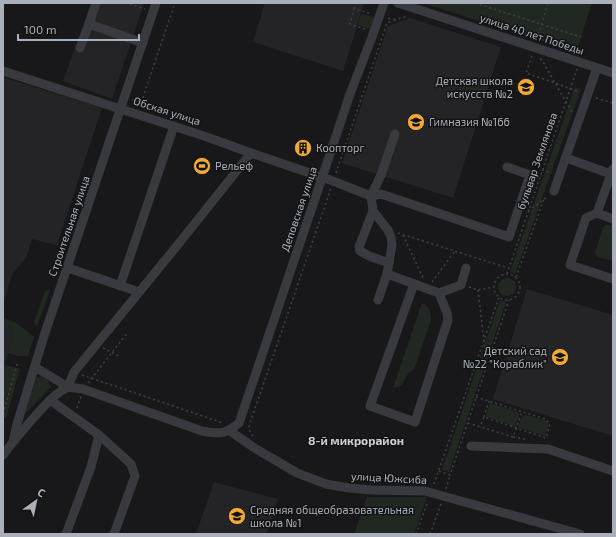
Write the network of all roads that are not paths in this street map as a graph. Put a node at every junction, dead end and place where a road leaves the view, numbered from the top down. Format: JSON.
{"nodes":[{"id":1,"x":96,"y":3,"type":"edge"},
{"id":2,"x":156,"y":3,"type":"edge"},
{"id":3,"x":384,"y":3,"type":"edge"},
{"id":4,"x":398,"y":3,"type":"edge"},
{"id":5,"x":88,"y":24,"type":"junction"},
{"id":6,"x":143,"y":43,"type":"junction"},
{"id":7,"x":80,"y":48,"type":"dead end"},
{"id":8,"x":597,"y":68,"type":"junction"},
{"id":9,"x":3,"y":71,"type":"edge"},
{"id":10,"x":613,"y":73,"type":"edge"},
{"id":11,"x":121,"y":109,"type":"junction"},
{"id":12,"x":174,"y":126,"type":"junction"},
{"id":13,"x":395,"y":134,"type":"dead end"},
{"id":14,"x":251,"y":153,"type":"junction"},
{"id":15,"x":566,"y":158,"type":"junction"},
{"id":16,"x":507,"y":167,"type":"dead end"},
{"id":17,"x":612,"y":172,"type":"edge"},
{"id":18,"x":322,"y":178,"type":"junction"},
{"id":19,"x":554,"y":191,"type":"road end"},
{"id":20,"x":372,"y":196,"type":"junction"},
{"id":21,"x":373,"y":211,"type":"junction"},
{"id":22,"x":597,"y":213,"type":"junction"},
{"id":23,"x":613,"y":218,"type":"edge"},
{"id":24,"x":389,"y":263,"type":"junction"},
{"id":25,"x":68,"y":268,"type":"junction"},
{"id":26,"x":466,"y":268,"type":"dead end"},
{"id":27,"x":387,"y":274,"type":"junction"},
{"id":28,"x":613,"y":279,"type":"edge"},
{"id":29,"x":414,"y":284,"type":"junction"},
{"id":30,"x":120,"y":286,"type":"junction"},
{"id":31,"x":139,"y":292,"type":"junction"},
{"id":32,"x":439,"y":293,"type":"junction"},
{"id":33,"x":378,"y":300,"type":"dead end"},
{"id":34,"x":35,"y":366,"type":"junction"},
{"id":35,"x":68,"y":387,"type":"junction"},
{"id":36,"x":50,"y":400,"type":"junction"},
{"id":37,"x":230,"y":431,"type":"junction"},
{"id":38,"x":100,"y":435,"type":"junction"},
{"id":39,"x":13,"y":442,"type":"junction"},
{"id":40,"x":471,"y":446,"type":"dead end"},
{"id":41,"x":3,"y":454,"type":"edge"},
{"id":42,"x":613,"y":471,"type":"edge"},
{"id":43,"x":66,"y":534,"type":"edge"},
{"id":44,"x":114,"y":534,"type":"edge"},
{"id":45,"x":580,"y":534,"type":"edge"}],
"edges":[{"from":1,"to":5,"type":"street"},
{"from":2,"to":6,"type":"street","name":"Строительная улица"},
{"from":3,"to":18,"type":"street","name":"Деповская улица"},
{"from":4,"to":8,"type":"street","name":"улица 40 лет Победы"},
{"from":5,"to":6,"type":"street"},
{"from":5,"to":7,"type":"street"},
{"from":6,"to":11,"type":"street","name":"Строительная улица"},
{"from":8,"to":10,"type":"street","name":"улица 40 лет Победы"},
{"from":8,"to":15,"type":"street"},
{"from":9,"to":11,"type":"street","name":"Обская улица"},
{"from":11,"to":12,"type":"street","name":"Обская улица"},
{"from":11,"to":25,"type":"street","name":"Строительная улица"},
{"from":12,"to":14,"type":"street","name":"Обская улица"},
{"from":12,"to":30,"type":"street"},
{"from":13,"to":20,"type":"street"},
{"from":14,"to":18,"type":"street","name":"Обская улица"},
{"from":14,"to":31,"type":"street"},
{"from":15,"to":17,"type":"street"},
{"from":15,"to":19,"type":"street"},
{"from":16,"to":20,"type":"street","name":"Обская улица"},
{"from":17,"to":22,"type":"street"},
{"from":18,"to":20,"type":"street","name":"Обская улица"},
{"from":18,"to":37,"type":"street","name":"Деповская улица"},
{"from":20,"to":21,"type":"street"},
{"from":21,"to":24,"type":"street"},
{"from":21,"to":24,"type":"street"},
{"from":22,"to":23,"type":"street"},
{"from":22,"to":28,"type":"street"},
{"from":24,"to":27,"type":"street"},
{"from":25,"to":30,"type":"street"},
{"from":25,"to":34,"type":"street","name":"Строительная улица"},
{"from":26,"to":32,"type":"street"},
{"from":27,"to":29,"type":"street"},
{"from":27,"to":33,"type":"street"},
{"from":29,"to":32,"type":"street"},
{"from":29,"to":32,"type":"street"},
{"from":30,"to":31,"type":"street"},
{"from":31,"to":35,"type":"street"},
{"from":34,"to":35,"type":"street"},
{"from":34,"to":39,"type":"street","name":"Строительная улица"},
{"from":35,"to":36,"type":"street"},
{"from":35,"to":37,"type":"street"},
{"from":36,"to":38,"type":"street"},
{"from":36,"to":39,"type":"street"},
{"from":37,"to":45,"type":"street","name":"улица Южсиба"},
{"from":38,"to":43,"type":"street"},
{"from":38,"to":44,"type":"street"},
{"from":39,"to":41,"type":"street","name":"Строительная улица"},
{"from":40,"to":42,"type":"street"}]}
